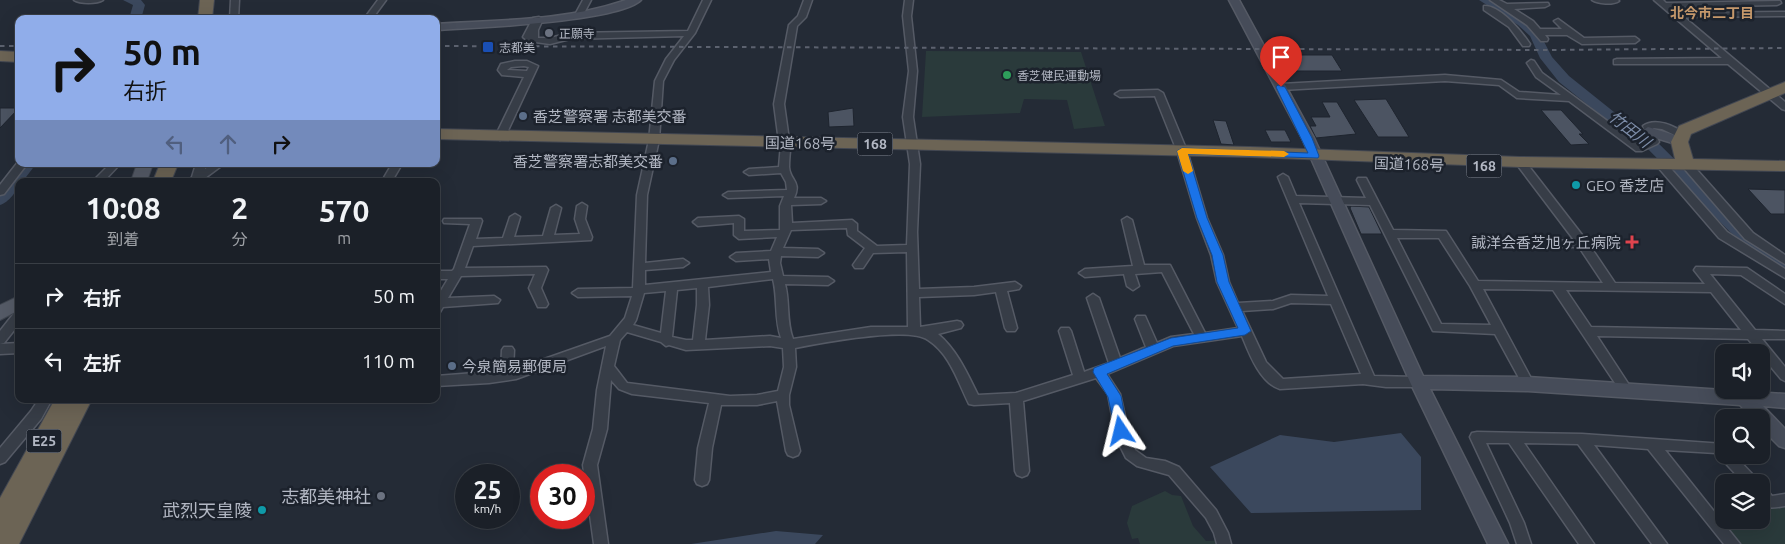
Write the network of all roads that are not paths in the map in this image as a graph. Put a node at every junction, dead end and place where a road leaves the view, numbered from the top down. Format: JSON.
{"nodes":[{"id":1,"x":78,"y":0,"type":"edge"},
{"id":2,"x":99,"y":0,"type":"edge"},
{"id":3,"x":207,"y":0,"type":"edge"},
{"id":4,"x":218,"y":0,"type":"edge"},
{"id":5,"x":235,"y":0,"type":"edge"},
{"id":6,"x":382,"y":0,"type":"edge"},
{"id":7,"x":587,"y":0,"type":"edge"},
{"id":8,"x":636,"y":0,"type":"edge"},
{"id":9,"x":707,"y":0,"type":"edge"},
{"id":10,"x":808,"y":0,"type":"edge"},
{"id":11,"x":909,"y":0,"type":"edge"},
{"id":12,"x":1234,"y":0,"type":"edge"},
{"id":13,"x":1596,"y":0,"type":"edge"},
{"id":14,"x":1615,"y":1,"type":"edge"},
{"id":15,"x":1492,"y":2,"type":"edge"},
{"id":16,"x":1660,"y":2,"type":"edge"},
{"id":17,"x":1775,"y":2,"type":"edge"},
{"id":18,"x":1545,"y":6,"type":"dead end"},
{"id":19,"x":1505,"y":7,"type":"junction"},
{"id":20,"x":1785,"y":10,"type":"edge"},
{"id":21,"x":580,"y":13,"type":"junction"},
{"id":22,"x":1785,"y":14,"type":"edge"},
{"id":23,"x":205,"y":15,"type":"edge"},
{"id":24,"x":216,"y":15,"type":"edge"},
{"id":25,"x":234,"y":15,"type":"edge"},
{"id":26,"x":371,"y":15,"type":"edge"},
{"id":27,"x":1676,"y":15,"type":"junction"},
{"id":28,"x":537,"y":20,"type":"junction"},
{"id":29,"x":1558,"y":21,"type":"dead end"},
{"id":30,"x":1685,"y":22,"type":"junction"},
{"id":31,"x":1740,"y":22,"type":"dead end"},
{"id":32,"x":440,"y":27,"type":"edge"},
{"id":33,"x":1539,"y":32,"type":"junction"},
{"id":34,"x":1569,"y":32,"type":"junction"},
{"id":35,"x":691,"y":33,"type":"junction"},
{"id":36,"x":1544,"y":39,"type":"dead end"},
{"id":37,"x":1635,"y":40,"type":"dead end"},
{"id":38,"x":1526,"y":44,"type":"dead end"},
{"id":39,"x":0,"y":56,"type":"edge"},
{"id":40,"x":15,"y":57,"type":"edge"},
{"id":41,"x":1729,"y":61,"type":"junction"},
{"id":42,"x":1616,"y":62,"type":"dead end"},
{"id":43,"x":1531,"y":63,"type":"dead end"},
{"id":44,"x":529,"y":77,"type":"dead end"},
{"id":45,"x":1281,"y":87,"type":"junction"},
{"id":46,"x":1780,"y":90,"type":"edge"},
{"id":47,"x":1120,"y":94,"type":"dead end"},
{"id":48,"x":1571,"y":98,"type":"junction"},
{"id":49,"x":1785,"y":107,"type":"edge"},
{"id":50,"x":1648,"y":131,"type":"joint"},
{"id":51,"x":440,"y":134,"type":"edge"},
{"id":52,"x":500,"y":137,"type":"junction"},
{"id":53,"x":1680,"y":138,"type":"junction"},
{"id":54,"x":654,"y":140,"type":"junction"},
{"id":55,"x":785,"y":142,"type":"junction"},
{"id":56,"x":914,"y":145,"type":"junction"},
{"id":57,"x":1182,"y":151,"type":"junction"},
{"id":58,"x":1314,"y":156,"type":"junction"},
{"id":59,"x":1657,"y":164,"type":"junction"},
{"id":60,"x":1683,"y":164,"type":"junction"},
{"id":61,"x":1522,"y":165,"type":"junction"},
{"id":62,"x":1785,"y":166,"type":"edge"},
{"id":63,"x":20,"y":167,"type":"edge"},
{"id":64,"x":112,"y":167,"type":"edge"},
{"id":65,"x":214,"y":167,"type":"edge"},
{"id":66,"x":394,"y":167,"type":"edge"},
{"id":67,"x":784,"y":170,"type":"junction"},
{"id":68,"x":749,"y":172,"type":"dead end"},
{"id":69,"x":1283,"y":177,"type":"dead end"},
{"id":70,"x":101,"y":178,"type":"edge"},
{"id":71,"x":198,"y":178,"type":"edge"},
{"id":72,"x":388,"y":178,"type":"edge"},
{"id":73,"x":1362,"y":180,"type":"dead end"},
{"id":74,"x":0,"y":192,"type":"edge"},
{"id":75,"x":728,"y":195,"type":"dead end"},
{"id":76,"x":789,"y":198,"type":"junction"},
{"id":77,"x":1293,"y":199,"type":"junction"},
{"id":78,"x":1334,"y":200,"type":"junction"},
{"id":79,"x":821,"y":201,"type":"dead end"},
{"id":80,"x":1373,"y":202,"type":"junction"},
{"id":81,"x":582,"y":206,"type":"dead end"},
{"id":82,"x":556,"y":208,"type":"dead end"},
{"id":83,"x":515,"y":217,"type":"dead end"},
{"id":84,"x":1126,"y":220,"type":"dead end"},
{"id":85,"x":448,"y":221,"type":"dead end"},
{"id":86,"x":698,"y":222,"type":"dead end"},
{"id":87,"x":786,"y":230,"type":"junction"},
{"id":88,"x":1391,"y":234,"type":"junction"},
{"id":89,"x":547,"y":239,"type":"junction"},
{"id":90,"x":507,"y":241,"type":"junction"},
{"id":91,"x":469,"y":243,"type":"junction"},
{"id":92,"x":1582,"y":243,"type":"junction"},
{"id":93,"x":1553,"y":244,"type":"dead end"},
{"id":94,"x":871,"y":247,"type":"junction"},
{"id":95,"x":913,"y":248,"type":"junction"},
{"id":96,"x":776,"y":253,"type":"junction"},
{"id":97,"x":818,"y":253,"type":"dead end"},
{"id":98,"x":1781,"y":257,"type":"edge"},
{"id":99,"x":736,"y":258,"type":"dead end"},
{"id":100,"x":683,"y":263,"type":"dead end"},
{"id":101,"x":859,"y":265,"type":"dead end"},
{"id":102,"x":1760,"y":265,"type":"dead end"},
{"id":103,"x":640,"y":267,"type":"junction"},
{"id":104,"x":1134,"y":269,"type":"junction"},
{"id":105,"x":1743,"y":271,"type":"junction"},
{"id":106,"x":1085,"y":273,"type":"dead end"},
{"id":107,"x":457,"y":274,"type":"junction"},
{"id":108,"x":1785,"y":274,"type":"edge"},
{"id":109,"x":440,"y":275,"type":"edge"},
{"id":110,"x":778,"y":278,"type":"junction"},
{"id":111,"x":828,"y":281,"type":"dead end"},
{"id":112,"x":702,"y":282,"type":"junction"},
{"id":113,"x":1475,"y":285,"type":"junction"},
{"id":114,"x":1556,"y":285,"type":"junction"},
{"id":115,"x":672,"y":286,"type":"junction"},
{"id":116,"x":1015,"y":286,"type":"dead end"},
{"id":117,"x":1133,"y":286,"type":"dead end"},
{"id":118,"x":1611,"y":286,"type":"junction"},
{"id":119,"x":1001,"y":288,"type":"junction"},
{"id":120,"x":1713,"y":288,"type":"junction"},
{"id":121,"x":639,"y":291,"type":"junction"},
{"id":122,"x":914,"y":293,"type":"junction"},
{"id":123,"x":578,"y":294,"type":"dead end"},
{"id":124,"x":1093,"y":298,"type":"dead end"},
{"id":125,"x":494,"y":300,"type":"dead end"},
{"id":126,"x":1336,"y":300,"type":"junction"},
{"id":127,"x":1785,"y":300,"type":"edge"},
{"id":128,"x":440,"y":303,"type":"edge"},
{"id":129,"x":542,"y":304,"type":"dead end"},
{"id":130,"x":440,"y":306,"type":"edge"},
{"id":131,"x":12,"y":307,"type":"edge"},
{"id":132,"x":1235,"y":307,"type":"junction"},
{"id":133,"x":1141,"y":320,"type":"dead end"},
{"id":134,"x":957,"y":325,"type":"dead end"},
{"id":135,"x":624,"y":327,"type":"junction"},
{"id":136,"x":1011,"y":328,"type":"dead end"},
{"id":137,"x":1498,"y":330,"type":"junction"},
{"id":138,"x":919,"y":331,"type":"junction"},
{"id":139,"x":1065,"y":331,"type":"dead end"},
{"id":140,"x":1245,"y":331,"type":"junction"},
{"id":141,"x":1588,"y":331,"type":"junction"},
{"id":142,"x":1752,"y":334,"type":"junction"},
{"id":143,"x":1785,"y":335,"type":"edge"},
{"id":144,"x":1201,"y":337,"type":"junction"},
{"id":145,"x":614,"y":339,"type":"junction"},
{"id":146,"x":0,"y":340,"type":"edge"},
{"id":147,"x":666,"y":341,"type":"junction"},
{"id":148,"x":789,"y":344,"type":"junction"},
{"id":149,"x":698,"y":345,"type":"junction"},
{"id":150,"x":15,"y":348,"type":"edge"},
{"id":151,"x":0,"y":349,"type":"edge"},
{"id":152,"x":1153,"y":349,"type":"junction"},
{"id":153,"x":508,"y":350,"type":"dead end"},
{"id":154,"x":1116,"y":364,"type":"junction"},
{"id":155,"x":607,"y":366,"type":"junction"},
{"id":156,"x":1099,"y":372,"type":"junction"},
{"id":157,"x":507,"y":375,"type":"junction"},
{"id":158,"x":1785,"y":376,"type":"edge"},
{"id":159,"x":1080,"y":378,"type":"junction"},
{"id":160,"x":1369,"y":379,"type":"junction"},
{"id":161,"x":440,"y":381,"type":"edge"},
{"id":162,"x":1418,"y":382,"type":"junction"},
{"id":163,"x":1528,"y":384,"type":"junction"},
{"id":164,"x":1626,"y":391,"type":"junction"},
{"id":165,"x":783,"y":395,"type":"junction"},
{"id":166,"x":1715,"y":396,"type":"edge"},
{"id":167,"x":1016,"y":398,"type":"junction"},
{"id":168,"x":1745,"y":399,"type":"edge"},
{"id":169,"x":1758,"y":399,"type":"edge"},
{"id":170,"x":716,"y":400,"type":"junction"},
{"id":171,"x":1785,"y":401,"type":"edge"},
{"id":172,"x":44,"y":403,"type":"edge"},
{"id":173,"x":55,"y":403,"type":"edge"},
{"id":174,"x":64,"y":403,"type":"edge"},
{"id":175,"x":79,"y":403,"type":"edge"},
{"id":176,"x":1513,"y":438,"type":"junction"},
{"id":177,"x":1582,"y":439,"type":"junction"},
{"id":178,"x":1785,"y":441,"type":"edge"},
{"id":179,"x":1651,"y":443,"type":"junction"},
{"id":180,"x":1715,"y":448,"type":"edge"},
{"id":181,"x":793,"y":451,"type":"dead end"},
{"id":182,"x":0,"y":458,"type":"edge"},
{"id":183,"x":1734,"y":464,"type":"edge"},
{"id":184,"x":1022,"y":471,"type":"dead end"},
{"id":185,"x":1744,"y":474,"type":"edge"},
{"id":186,"x":702,"y":480,"type":"dead end"},
{"id":187,"x":24,"y":486,"type":"edge"},
{"id":188,"x":1785,"y":500,"type":"edge"},
{"id":189,"x":1770,"y":502,"type":"edge"},
{"id":190,"x":0,"y":522,"type":"edge"},
{"id":191,"x":6,"y":544,"type":"edge"},
{"id":192,"x":18,"y":544,"type":"edge"},
{"id":193,"x":601,"y":544,"type":"edge"},
{"id":194,"x":1224,"y":544,"type":"edge"},
{"id":195,"x":1498,"y":544,"type":"edge"},
{"id":196,"x":1524,"y":544,"type":"edge"},
{"id":197,"x":1587,"y":544,"type":"edge"},
{"id":198,"x":1660,"y":544,"type":"edge"},
{"id":199,"x":1733,"y":544,"type":"edge"}],
"edges":[{"from":1,"to":2,"type":"street"},
{"from":3,"to":23,"type":"highway"},
{"from":4,"to":24,"type":"highway"},
{"from":5,"to":25,"type":"street"},
{"from":6,"to":26,"type":"street"},
{"from":7,"to":21,"type":"street"},
{"from":8,"to":21,"type":"street"},
{"from":9,"to":35,"type":"street"},
{"from":10,"to":55,"type":"street"},
{"from":11,"to":56,"type":"street"},
{"from":12,"to":45,"type":"street"},
{"from":13,"to":14,"type":"street"},
{"from":15,"to":19,"type":"street"},
{"from":15,"to":38,"type":"street"},
{"from":16,"to":17,"type":"street"},
{"from":16,"to":27,"type":"street"},
{"from":17,"to":20,"type":"street"},
{"from":18,"to":19,"type":"street"},
{"from":19,"to":33,"type":"street"},
{"from":21,"to":28,"type":"street"},
{"from":22,"to":27,"type":"street"},
{"from":27,"to":30,"type":"street"},
{"from":28,"to":32,"type":"street"},
{"from":28,"to":35,"type":"street"},
{"from":29,"to":34,"type":"street"},
{"from":30,"to":31,"type":"street"},
{"from":30,"to":41,"type":"street"},
{"from":33,"to":34,"type":"street"},
{"from":33,"to":36,"type":"street"},
{"from":34,"to":37,"type":"street"},
{"from":35,"to":54,"type":"street"},
{"from":39,"to":40,"type":"highway"},
{"from":41,"to":42,"type":"street"},
{"from":41,"to":46,"type":"street"},
{"from":43,"to":48,"type":"street"},
{"from":44,"to":52,"type":"street"},
{"from":45,"to":48,"type":"street"},
{"from":45,"to":58,"type":"street"},
{"from":46,"to":49,"type":"street"},
{"from":46,"to":53,"type":"highway"},
{"from":47,"to":57,"type":"street"},
{"from":48,"to":50,"type":"street"},
{"from":50,"to":53,"type":"street"},
{"from":51,"to":52,"type":"highway","name":"国道168号","number":"168"},
{"from":52,"to":54,"type":"highway","name":"国道168号","number":"168"},
{"from":53,"to":60,"type":"highway"},
{"from":54,"to":55,"type":"highway","name":"国道168号","number":"168"},
{"from":54,"to":103,"type":"street"},
{"from":55,"to":56,"type":"highway","name":"国道168号","number":"168"},
{"from":55,"to":67,"type":"street"},
{"from":56,"to":57,"type":"highway","name":"国道168号","number":"168"},
{"from":56,"to":95,"type":"street"},
{"from":57,"to":58,"type":"highway","name":"国道168号","number":"168"},
{"from":57,"to":132,"type":"street"},
{"from":58,"to":61,"type":"highway","name":"国道168号","number":"168"},
{"from":58,"to":78,"type":"street"},
{"from":59,"to":60,"type":"highway","name":"国道168号","number":"168"},
{"from":59,"to":61,"type":"highway","name":"国道168号","number":"168"},
{"from":59,"to":108,"type":"street"},
{"from":60,"to":62,"type":"highway","number":"168"},
{"from":60,"to":98,"type":"street"},
{"from":61,"to":92,"type":"street"},
{"from":63,"to":74,"type":"street"},
{"from":64,"to":70,"type":"street"},
{"from":65,"to":71,"type":"street"},
{"from":66,"to":72,"type":"street"},
{"from":67,"to":68,"type":"street"},
{"from":67,"to":76,"type":"street"},
{"from":69,"to":77,"type":"street"},
{"from":73,"to":80,"type":"street"},
{"from":75,"to":76,"type":"street"},
{"from":76,"to":79,"type":"street"},
{"from":76,"to":87,"type":"street"},
{"from":77,"to":78,"type":"street"},
{"from":77,"to":126,"type":"street"},
{"from":78,"to":80,"type":"street"},
{"from":78,"to":162,"type":"street"},
{"from":80,"to":88,"type":"street"},
{"from":81,"to":89,"type":"street"},
{"from":82,"to":89,"type":"street"},
{"from":83,"to":90,"type":"street"},
{"from":84,"to":104,"type":"street"},
{"from":85,"to":91,"type":"street"},
{"from":86,"to":87,"type":"street"},
{"from":87,"to":94,"type":"street"},
{"from":87,"to":96,"type":"street"},
{"from":88,"to":113,"type":"street"},
{"from":88,"to":137,"type":"street"},
{"from":89,"to":90,"type":"street"},
{"from":90,"to":91,"type":"street"},
{"from":91,"to":107,"type":"street"},
{"from":92,"to":93,"type":"street"},
{"from":92,"to":118,"type":"street"},
{"from":94,"to":95,"type":"street"},
{"from":94,"to":101,"type":"street"},
{"from":95,"to":122,"type":"street"},
{"from":96,"to":97,"type":"street"},
{"from":96,"to":99,"type":"street"},
{"from":96,"to":110,"type":"street"},
{"from":100,"to":103,"type":"street"},
{"from":102,"to":105,"type":"street"},
{"from":103,"to":121,"type":"street"},
{"from":104,"to":106,"type":"street"},
{"from":104,"to":117,"type":"street"},
{"from":104,"to":144,"type":"street"},
{"from":105,"to":120,"type":"street"},
{"from":105,"to":127,"type":"street"},
{"from":107,"to":109,"type":"street"},
{"from":107,"to":128,"type":"street"},
{"from":107,"to":129,"type":"street"},
{"from":110,"to":111,"type":"street"},
{"from":110,"to":112,"type":"street"},
{"from":110,"to":148,"type":"street"},
{"from":112,"to":115,"type":"street"},
{"from":112,"to":149,"type":"street"},
{"from":113,"to":114,"type":"street"},
{"from":113,"to":137,"type":"street"},
{"from":114,"to":118,"type":"street"},
{"from":114,"to":141,"type":"street"},
{"from":115,"to":121,"type":"street"},
{"from":115,"to":147,"type":"street"},
{"from":116,"to":119,"type":"street"},
{"from":118,"to":120,"type":"street"},
{"from":119,"to":122,"type":"street"},
{"from":119,"to":136,"type":"street"},
{"from":120,"to":142,"type":"street"},
{"from":121,"to":123,"type":"street"},
{"from":121,"to":135,"type":"street"},
{"from":122,"to":138,"type":"street"},
{"from":124,"to":154,"type":"street"},
{"from":125,"to":130,"type":"street"},
{"from":126,"to":132,"type":"street"},
{"from":126,"to":160,"type":"street"},
{"from":131,"to":146,"type":"street"},
{"from":132,"to":140,"type":"street"},
{"from":133,"to":152,"type":"street"},
{"from":134,"to":138,"type":"street"},
{"from":135,"to":145,"type":"street"},
{"from":135,"to":147,"type":"street"},
{"from":137,"to":163,"type":"street"},
{"from":138,"to":148,"type":"street"},
{"from":138,"to":167,"type":"street"},
{"from":139,"to":159,"type":"street"},
{"from":140,"to":144,"type":"street"},
{"from":140,"to":160,"type":"street"},
{"from":141,"to":142,"type":"street"},
{"from":141,"to":164,"type":"street"},
{"from":142,"to":143,"type":"street"},
{"from":142,"to":158,"type":"street"},
{"from":144,"to":152,"type":"street"},
{"from":145,"to":155,"type":"street"},
{"from":145,"to":157,"type":"street"},
{"from":147,"to":149,"type":"street"},
{"from":148,"to":149,"type":"street"},
{"from":148,"to":165,"type":"street"},
{"from":150,"to":151,"type":"street"},
{"from":152,"to":154,"type":"street"},
{"from":153,"to":157,"type":"street"},
{"from":154,"to":156,"type":"street"},
{"from":155,"to":170,"type":"street"},
{"from":155,"to":193,"type":"street"},
{"from":156,"to":159,"type":"street"},
{"from":156,"to":194,"type":"street"},
{"from":157,"to":161,"type":"street"},
{"from":159,"to":167,"type":"street"},
{"from":160,"to":162,"type":"street"},
{"from":162,"to":163,"type":"street"},
{"from":162,"to":195,"type":"street"},
{"from":163,"to":164,"type":"street"},
{"from":164,"to":166,"type":"street"},
{"from":165,"to":170,"type":"street"},
{"from":165,"to":181,"type":"street"},
{"from":167,"to":184,"type":"street"},
{"from":168,"to":178,"type":"street"},
{"from":169,"to":171,"type":"street"},
{"from":170,"to":186,"type":"street"},
{"from":172,"to":182,"type":"street"},
{"from":173,"to":187,"type":"highway"},
{"from":174,"to":187,"type":"highway","number":"E25"},
{"from":175,"to":187,"type":"highway","number":"E25"},
{"from":176,"to":177,"type":"street"},
{"from":176,"to":196,"type":"street"},
{"from":176,"to":197,"type":"street"},
{"from":177,"to":179,"type":"street"},
{"from":177,"to":198,"type":"street"},
{"from":179,"to":180,"type":"street"},
{"from":179,"to":199,"type":"street"},
{"from":183,"to":185,"type":"street"},
{"from":187,"to":190,"type":"highway","number":"E25"},
{"from":187,"to":191,"type":"highway","number":"E25"},
{"from":187,"to":192,"type":"highway"},
{"from":188,"to":189,"type":"street"}]}
